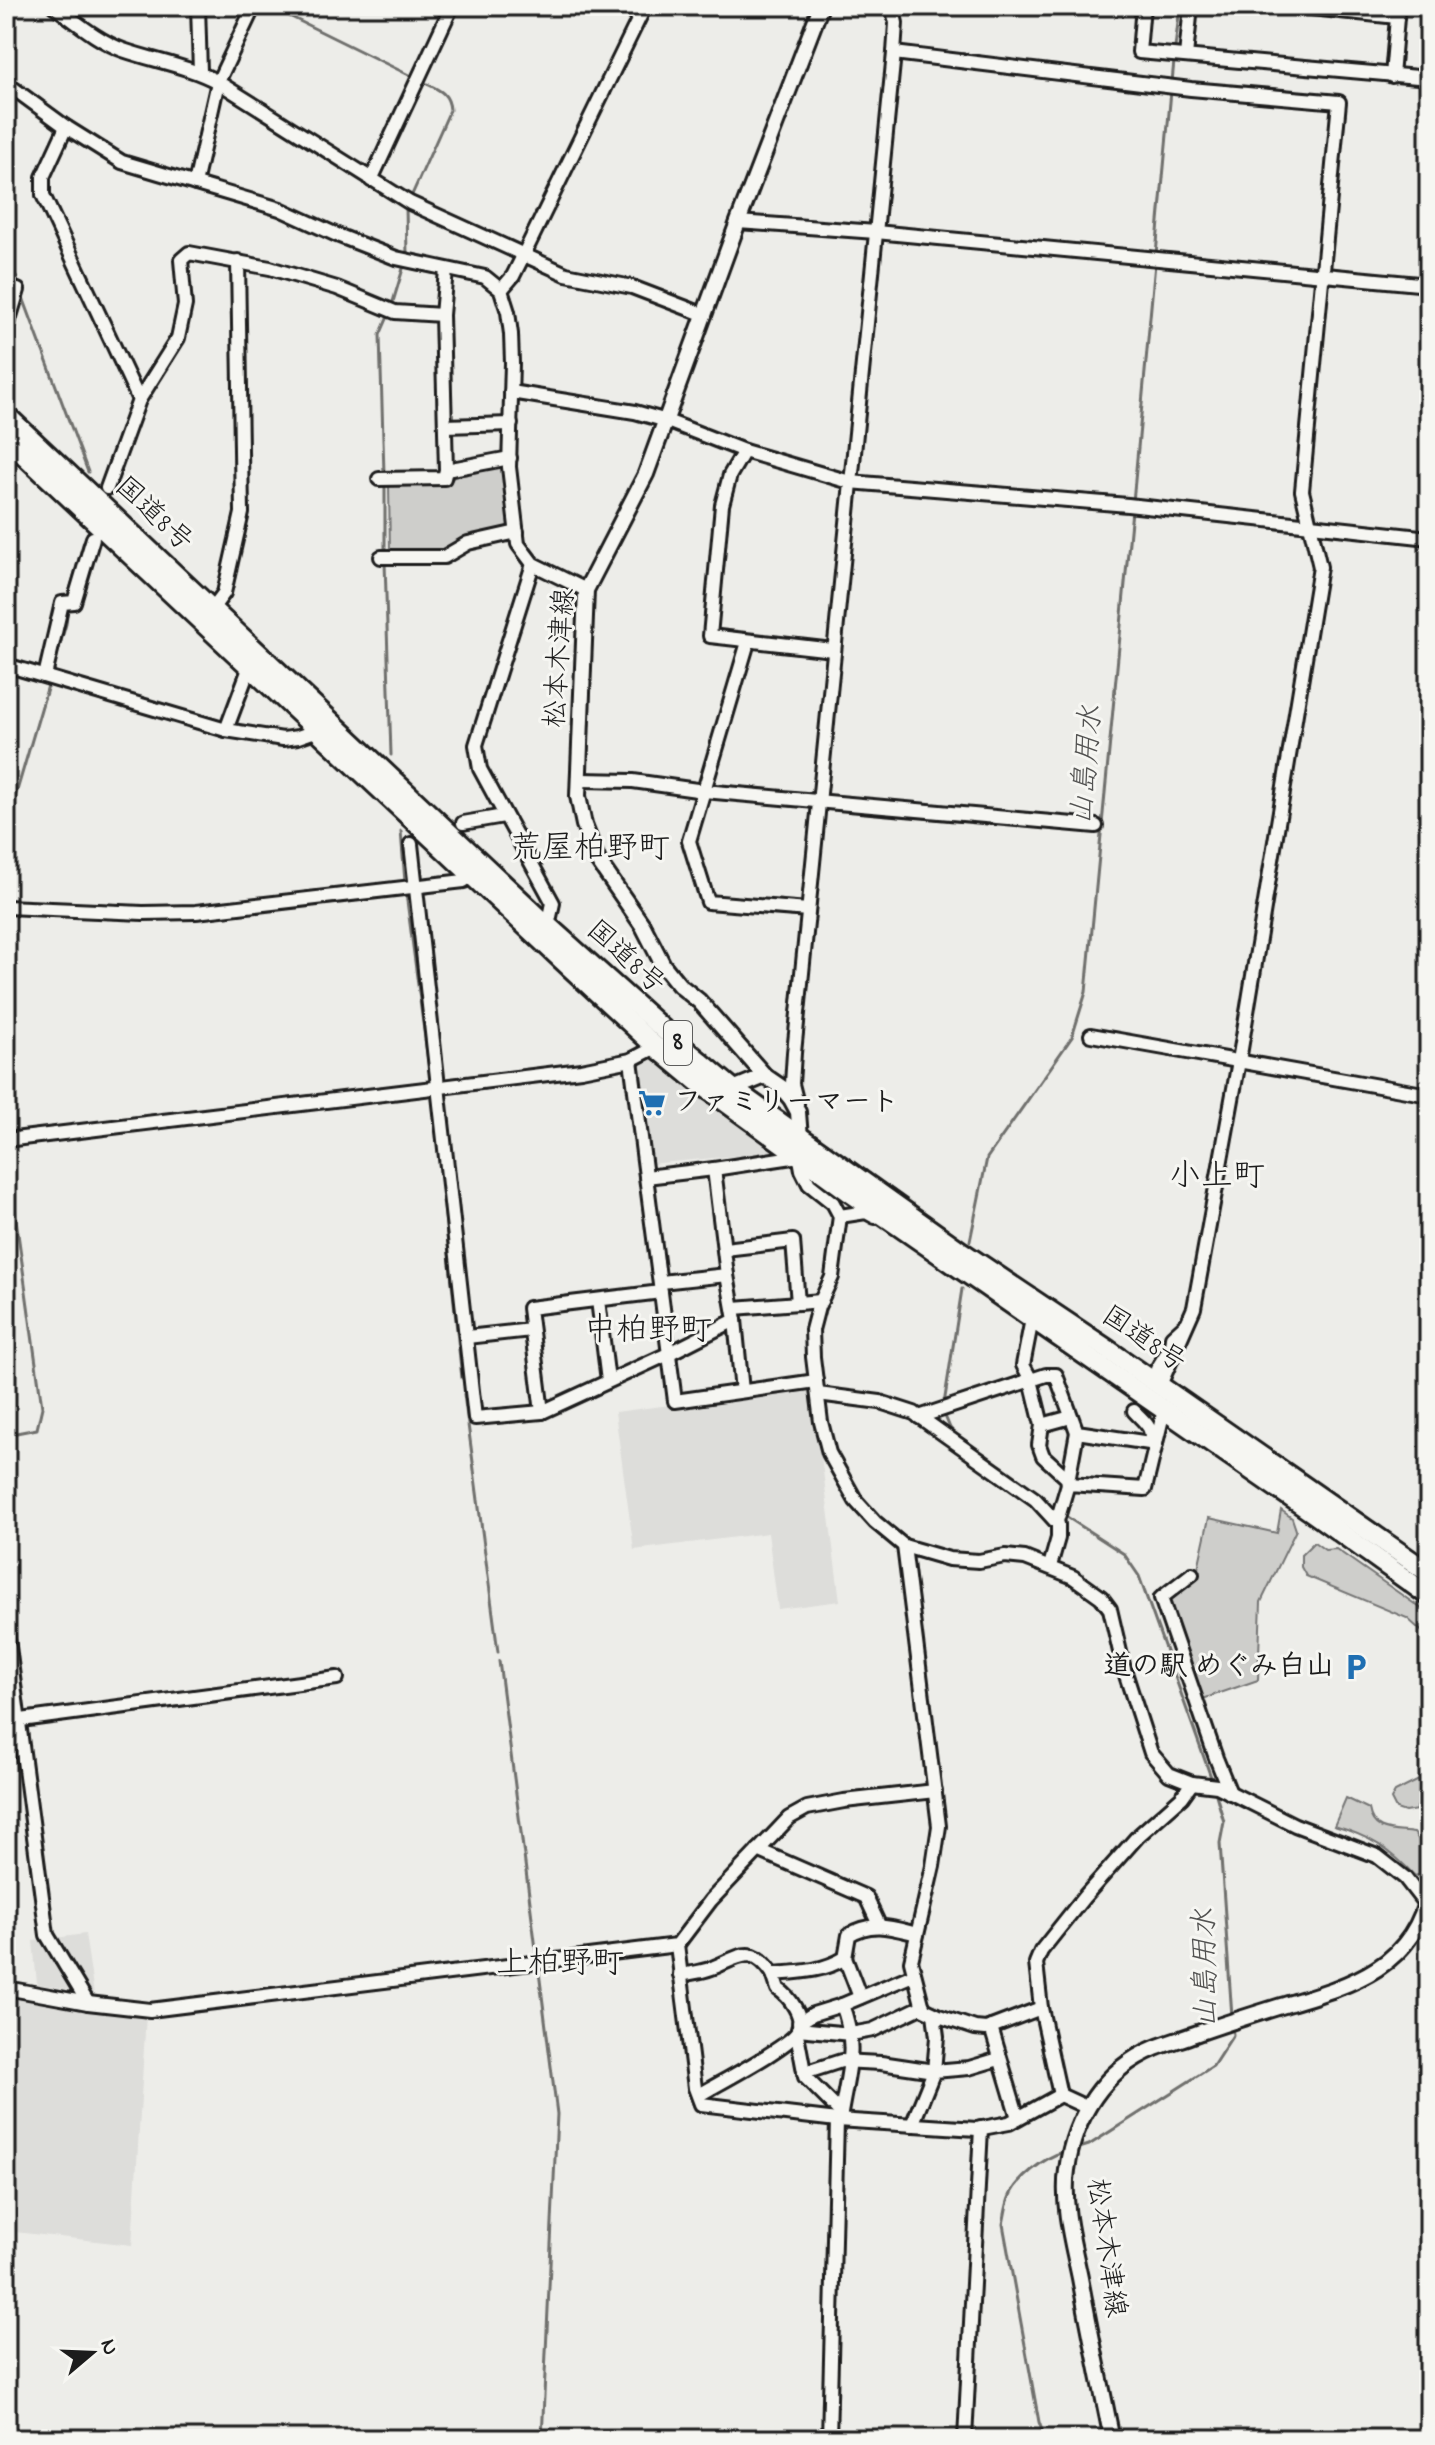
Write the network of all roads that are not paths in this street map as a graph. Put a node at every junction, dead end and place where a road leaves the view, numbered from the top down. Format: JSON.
{"nodes":[{"id":1,"x":54,"y":6,"type":"edge"},
{"id":2,"x":198,"y":6,"type":"edge"},
{"id":3,"x":254,"y":6,"type":"edge"},
{"id":4,"x":452,"y":6,"type":"edge"},
{"id":5,"x":645,"y":6,"type":"edge"},
{"id":6,"x":821,"y":6,"type":"edge"},
{"id":7,"x":892,"y":6,"type":"edge"},
{"id":8,"x":1143,"y":6,"type":"edge"},
{"id":9,"x":1191,"y":6,"type":"edge"},
{"id":10,"x":1292,"y":6,"type":"edge"},
{"id":11,"x":1398,"y":12,"type":"edge"},
{"id":12,"x":894,"y":53,"type":"junction"},
{"id":13,"x":1186,"y":56,"type":"junction"},
{"id":14,"x":200,"y":72,"type":"junction"},
{"id":15,"x":1392,"y":76,"type":"junction"},
{"id":16,"x":1429,"y":78,"type":"edge"},
{"id":17,"x":218,"y":82,"type":"junction"},
{"id":18,"x":6,"y":83,"type":"edge"},
{"id":19,"x":66,"y":127,"type":"junction"},
{"id":20,"x":371,"y":180,"type":"junction"},
{"id":21,"x":195,"y":184,"type":"junction"},
{"id":22,"x":738,"y":222,"type":"junction"},
{"id":23,"x":876,"y":232,"type":"junction"},
{"id":24,"x":523,"y":256,"type":"junction"},
{"id":25,"x":238,"y":261,"type":"junction"},
{"id":26,"x":446,"y":270,"type":"junction"},
{"id":27,"x":1323,"y":276,"type":"junction"},
{"id":28,"x":1429,"y":285,"type":"edge"},
{"id":29,"x":6,"y":287,"type":"edge"},
{"id":30,"x":501,"y":290,"type":"junction"},
{"id":31,"x":442,"y":315,"type":"junction"},
{"id":32,"x":705,"y":315,"type":"junction"},
{"id":33,"x":6,"y":330,"type":"edge"},
{"id":34,"x":511,"y":392,"type":"junction"},
{"id":35,"x":139,"y":400,"type":"junction"},
{"id":36,"x":6,"y":415,"type":"edge"},
{"id":37,"x":667,"y":421,"type":"junction"},
{"id":38,"x":511,"y":424,"type":"junction"},
{"id":39,"x":445,"y":426,"type":"junction"},
{"id":40,"x":6,"y":438,"type":"edge"},
{"id":41,"x":744,"y":451,"type":"junction"},
{"id":42,"x":510,"y":458,"type":"junction"},
{"id":43,"x":446,"y":470,"type":"junction"},
{"id":44,"x":379,"y":479,"type":"dead end"},
{"id":45,"x":850,"y":482,"type":"junction"},
{"id":46,"x":107,"y":488,"type":"dead end"},
{"id":47,"x":1310,"y":525,"type":"junction"},
{"id":48,"x":517,"y":532,"type":"junction"},
{"id":49,"x":93,"y":538,"type":"dead end"},
{"id":50,"x":1429,"y":538,"type":"edge"},
{"id":51,"x":381,"y":557,"type":"dead end"},
{"id":52,"x":533,"y":564,"type":"junction"},
{"id":53,"x":586,"y":590,"type":"junction"},
{"id":54,"x":212,"y":609,"type":"junction"},
{"id":55,"x":748,"y":642,"type":"junction"},
{"id":56,"x":833,"y":650,"type":"junction"},
{"id":57,"x":6,"y":665,"type":"edge"},
{"id":58,"x":250,"y":666,"type":"junction"},
{"id":59,"x":49,"y":677,"type":"junction"},
{"id":60,"x":226,"y":730,"type":"junction"},
{"id":61,"x":318,"y":730,"type":"junction"},
{"id":62,"x":580,"y":780,"type":"junction"},
{"id":63,"x":704,"y":791,"type":"junction"},
{"id":64,"x":819,"y":800,"type":"junction"},
{"id":65,"x":504,"y":816,"type":"junction"},
{"id":66,"x":463,"y":823,"type":"dead end"},
{"id":67,"x":1096,"y":826,"type":"dead end"},
{"id":68,"x":411,"y":844,"type":"dead end"},
{"id":69,"x":470,"y":873,"type":"junction"},
{"id":70,"x":415,"y":886,"type":"junction"},
{"id":71,"x":6,"y":907,"type":"edge"},
{"id":72,"x":808,"y":910,"type":"junction"},
{"id":73,"x":548,"y":926,"type":"junction"},
{"id":74,"x":1091,"y":1035,"type":"dead end"},
{"id":75,"x":656,"y":1047,"type":"junction"},
{"id":76,"x":631,"y":1060,"type":"junction"},
{"id":77,"x":1239,"y":1061,"type":"junction"},
{"id":78,"x":765,"y":1076,"type":"junction"},
{"id":79,"x":434,"y":1088,"type":"junction"},
{"id":80,"x":733,"y":1089,"type":"junction"},
{"id":81,"x":1429,"y":1095,"type":"edge"},
{"id":82,"x":798,"y":1112,"type":"junction"},
{"id":83,"x":6,"y":1140,"type":"edge"},
{"id":84,"x":799,"y":1147,"type":"junction"},
{"id":85,"x":714,"y":1169,"type":"junction"},
{"id":86,"x":646,"y":1177,"type":"junction"},
{"id":87,"x":840,"y":1216,"type":"junction"},
{"id":88,"x":725,"y":1249,"type":"junction"},
{"id":89,"x":945,"y":1259,"type":"junction"},
{"id":90,"x":727,"y":1275,"type":"junction"},
{"id":91,"x":661,"y":1287,"type":"junction"},
{"id":92,"x":598,"y":1300,"type":"junction"},
{"id":93,"x":821,"y":1301,"type":"junction"},
{"id":94,"x":798,"y":1303,"type":"junction"},
{"id":95,"x":734,"y":1314,"type":"junction"},
{"id":96,"x":1032,"y":1319,"type":"junction"},
{"id":97,"x":531,"y":1330,"type":"junction"},
{"id":98,"x":467,"y":1337,"type":"junction"},
{"id":99,"x":668,"y":1354,"type":"junction"},
{"id":100,"x":1159,"y":1377,"type":"junction"},
{"id":101,"x":1031,"y":1380,"type":"junction"},
{"id":102,"x":608,"y":1381,"type":"junction"},
{"id":103,"x":817,"y":1388,"type":"junction"},
{"id":104,"x":742,"y":1391,"type":"junction"},
{"id":105,"x":1164,"y":1410,"type":"junction"},
{"id":106,"x":1134,"y":1411,"type":"dead end"},
{"id":107,"x":542,"y":1412,"type":"junction"},
{"id":108,"x":919,"y":1417,"type":"junction"},
{"id":109,"x":1071,"y":1417,"type":"junction"},
{"id":110,"x":1042,"y":1425,"type":"junction"},
{"id":111,"x":1077,"y":1432,"type":"junction"},
{"id":112,"x":1153,"y":1443,"type":"junction"},
{"id":113,"x":1068,"y":1483,"type":"junction"},
{"id":114,"x":1057,"y":1521,"type":"junction"},
{"id":115,"x":904,"y":1546,"type":"junction"},
{"id":116,"x":1050,"y":1566,"type":"junction"},
{"id":117,"x":1429,"y":1573,"type":"edge"},
{"id":118,"x":1192,"y":1574,"type":"dead end"},
{"id":119,"x":1429,"y":1596,"type":"edge"},
{"id":120,"x":6,"y":1624,"type":"edge"},
{"id":121,"x":337,"y":1678,"type":"dead end"},
{"id":122,"x":12,"y":1721,"type":"edge"},
{"id":123,"x":1192,"y":1783,"type":"junction"},
{"id":124,"x":935,"y":1791,"type":"junction"},
{"id":125,"x":1230,"y":1793,"type":"junction"},
{"id":126,"x":758,"y":1850,"type":"junction"},
{"id":127,"x":1429,"y":1890,"type":"edge"},
{"id":128,"x":1428,"y":1908,"type":"edge"},
{"id":129,"x":879,"y":1925,"type":"junction"},
{"id":130,"x":917,"y":1934,"type":"junction"},
{"id":131,"x":677,"y":1945,"type":"junction"},
{"id":132,"x":845,"y":1958,"type":"junction"},
{"id":133,"x":773,"y":1974,"type":"junction"},
{"id":134,"x":680,"y":1975,"type":"junction"},
{"id":135,"x":913,"y":1975,"type":"junction"},
{"id":136,"x":6,"y":1988,"type":"edge"},
{"id":137,"x":860,"y":1997,"type":"junction"},
{"id":138,"x":88,"y":2003,"type":"junction"},
{"id":139,"x":842,"y":2005,"type":"junction"},
{"id":140,"x":1041,"y":2008,"type":"junction"},
{"id":141,"x":928,"y":2010,"type":"junction"},
{"id":142,"x":991,"y":2027,"type":"junction"},
{"id":143,"x":798,"y":2029,"type":"junction"},
{"id":144,"x":851,"y":2034,"type":"junction"},
{"id":145,"x":999,"y":2059,"type":"junction"},
{"id":146,"x":850,"y":2061,"type":"junction"},
{"id":147,"x":934,"y":2071,"type":"junction"},
{"id":148,"x":804,"y":2073,"type":"junction"},
{"id":149,"x":699,"y":2095,"type":"junction"},
{"id":150,"x":1060,"y":2095,"type":"junction"},
{"id":151,"x":1086,"y":2107,"type":"junction"},
{"id":152,"x":839,"y":2117,"type":"junction"},
{"id":153,"x":1018,"y":2118,"type":"junction"},
{"id":154,"x":912,"y":2125,"type":"junction"},
{"id":155,"x":981,"y":2128,"type":"junction"},
{"id":156,"x":829,"y":2439,"type":"edge"},
{"id":157,"x":965,"y":2439,"type":"edge"},
{"id":158,"x":1112,"y":2439,"type":"edge"}],
"edges":[{"from":1,"to":14,"type":"street"},
{"from":2,"to":14,"type":"street"},
{"from":3,"to":17,"type":"street"},
{"from":4,"to":20,"type":"street"},
{"from":5,"to":24,"type":"street"},
{"from":6,"to":22,"type":"main road","name":"松本木津線"},
{"from":7,"to":12,"type":"street"},
{"from":8,"to":13,"type":"street"},
{"from":9,"to":13,"type":"street"},
{"from":10,"to":11,"type":"street"},
{"from":11,"to":15,"type":"street"},
{"from":12,"to":23,"type":"street"},
{"from":12,"to":27,"type":"street"},
{"from":13,"to":15,"type":"street"},
{"from":14,"to":17,"type":"street"},
{"from":15,"to":16,"type":"street"},
{"from":17,"to":20,"type":"street"},
{"from":17,"to":21,"type":"street"},
{"from":18,"to":19,"type":"street"},
{"from":19,"to":21,"type":"street"},
{"from":19,"to":35,"type":"street"},
{"from":20,"to":24,"type":"street"},
{"from":21,"to":26,"type":"street"},
{"from":22,"to":23,"type":"street"},
{"from":22,"to":32,"type":"main road","name":"松本木津線"},
{"from":23,"to":27,"type":"street"},
{"from":23,"to":45,"type":"street"},
{"from":24,"to":30,"type":"street"},
{"from":24,"to":32,"type":"street"},
{"from":25,"to":31,"type":"street"},
{"from":25,"to":35,"type":"street"},
{"from":25,"to":54,"type":"street"},
{"from":26,"to":30,"type":"street"},
{"from":26,"to":31,"type":"street"},
{"from":27,"to":28,"type":"street"},
{"from":27,"to":47,"type":"street"},
{"from":29,"to":33,"type":"street"},
{"from":30,"to":34,"type":"street"},
{"from":31,"to":39,"type":"street"},
{"from":32,"to":37,"type":"main road","name":"松本木津線"},
{"from":34,"to":37,"type":"street"},
{"from":34,"to":38,"type":"street"},
{"from":35,"to":46,"type":"street"},
{"from":36,"to":54,"type":"highway","name":"国道8号","number":"8"},
{"from":37,"to":41,"type":"street"},
{"from":37,"to":53,"type":"main road","name":"松本木津線"},
{"from":38,"to":39,"type":"street"},
{"from":38,"to":42,"type":"street"},
{"from":39,"to":43,"type":"street"},
{"from":40,"to":58,"type":"highway","name":"国道8号","number":"8"},
{"from":41,"to":45,"type":"street"},
{"from":41,"to":55,"type":"street"},
{"from":42,"to":43,"type":"street"},
{"from":42,"to":48,"type":"street"},
{"from":43,"to":44,"type":"street"},
{"from":45,"to":47,"type":"street"},
{"from":45,"to":56,"type":"street"},
{"from":47,"to":50,"type":"street"},
{"from":47,"to":77,"type":"street"},
{"from":48,"to":51,"type":"street"},
{"from":48,"to":52,"type":"street"},
{"from":49,"to":59,"type":"street"},
{"from":52,"to":53,"type":"street"},
{"from":52,"to":65,"type":"street"},
{"from":53,"to":62,"type":"main road","name":"松本木津線"},
{"from":54,"to":73,"type":"highway","name":"国道8号","number":"8"},
{"from":55,"to":56,"type":"street"},
{"from":55,"to":63,"type":"street"},
{"from":56,"to":64,"type":"street"},
{"from":57,"to":59,"type":"street"},
{"from":58,"to":60,"type":"street"},
{"from":58,"to":61,"type":"highway","name":"国道8号","number":"8"},
{"from":59,"to":60,"type":"street"},
{"from":60,"to":61,"type":"street"},
{"from":61,"to":69,"type":"highway","name":"国道8号","number":"8"},
{"from":62,"to":63,"type":"street"},
{"from":62,"to":78,"type":"main road","name":"松本木津線"},
{"from":63,"to":64,"type":"street"},
{"from":63,"to":72,"type":"street"},
{"from":64,"to":67,"type":"street"},
{"from":64,"to":72,"type":"street"},
{"from":65,"to":66,"type":"street"},
{"from":65,"to":73,"type":"street"},
{"from":68,"to":70,"type":"street"},
{"from":69,"to":70,"type":"street"},
{"from":69,"to":75,"type":"highway","name":"国道8号","number":"8"},
{"from":70,"to":71,"type":"street"},
{"from":70,"to":79,"type":"street"},
{"from":72,"to":82,"type":"street"},
{"from":73,"to":80,"type":"highway","name":"国道8号","number":"8"},
{"from":74,"to":77,"type":"street"},
{"from":75,"to":76,"type":"street"},
{"from":75,"to":84,"type":"highway","name":"国道8号","number":"8"},
{"from":76,"to":79,"type":"street"},
{"from":76,"to":86,"type":"street"},
{"from":77,"to":81,"type":"street"},
{"from":77,"to":100,"type":"street"},
{"from":78,"to":80,"type":"main road"},
{"from":78,"to":82,"type":"main road","name":"松本木津線"},
{"from":79,"to":83,"type":"street"},
{"from":79,"to":98,"type":"street"},
{"from":80,"to":84,"type":"highway","name":"国道8号","number":"8"},
{"from":82,"to":84,"type":"main road"},
{"from":84,"to":85,"type":"street"},
{"from":84,"to":87,"type":"street"},
{"from":84,"to":89,"type":"highway","name":"国道8号","number":"8"},
{"from":84,"to":100,"type":"highway","name":"国道8号","number":"8"},
{"from":85,"to":86,"type":"street"},
{"from":85,"to":88,"type":"street"},
{"from":86,"to":91,"type":"street"},
{"from":87,"to":89,"type":"street"},
{"from":87,"to":93,"type":"street"},
{"from":88,"to":90,"type":"street"},
{"from":88,"to":94,"type":"street"},
{"from":89,"to":96,"type":"highway","name":"国道8号","number":"8"},
{"from":90,"to":91,"type":"street"},
{"from":90,"to":95,"type":"street"},
{"from":91,"to":92,"type":"street"},
{"from":91,"to":99,"type":"street"},
{"from":92,"to":97,"type":"street"},
{"from":92,"to":102,"type":"street"},
{"from":93,"to":94,"type":"street"},
{"from":93,"to":103,"type":"street"},
{"from":94,"to":95,"type":"street"},
{"from":95,"to":99,"type":"street"},
{"from":95,"to":104,"type":"street"},
{"from":96,"to":101,"type":"street"},
{"from":96,"to":105,"type":"highway","name":"国道8号","number":"8"},
{"from":97,"to":98,"type":"street"},
{"from":97,"to":107,"type":"street"},
{"from":98,"to":107,"type":"street"},
{"from":99,"to":102,"type":"street"},
{"from":99,"to":104,"type":"street"},
{"from":100,"to":117,"type":"highway","name":"国道8号","number":"8"},
{"from":101,"to":108,"type":"street"},
{"from":101,"to":109,"type":"street"},
{"from":101,"to":110,"type":"street"},
{"from":102,"to":107,"type":"street"},
{"from":103,"to":104,"type":"street"},
{"from":103,"to":108,"type":"street"},
{"from":103,"to":115,"type":"street"},
{"from":105,"to":112,"type":"street"},
{"from":105,"to":119,"type":"highway","name":"国道8号","number":"8"},
{"from":106,"to":112,"type":"street"},
{"from":108,"to":114,"type":"street"},
{"from":109,"to":110,"type":"street"},
{"from":109,"to":111,"type":"street"},
{"from":110,"to":113,"type":"street"},
{"from":111,"to":112,"type":"street"},
{"from":111,"to":113,"type":"street"},
{"from":112,"to":113,"type":"street"},
{"from":113,"to":114,"type":"street"},
{"from":114,"to":116,"type":"street"},
{"from":115,"to":116,"type":"street"},
{"from":115,"to":124,"type":"street"},
{"from":116,"to":123,"type":"street"},
{"from":118,"to":125,"type":"street"},
{"from":120,"to":122,"type":"street"},
{"from":121,"to":122,"type":"street"},
{"from":122,"to":138,"type":"street"},
{"from":123,"to":125,"type":"street"},
{"from":123,"to":140,"type":"street"},
{"from":124,"to":126,"type":"street"},
{"from":124,"to":130,"type":"street"},
{"from":125,"to":128,"type":"street"},
{"from":126,"to":129,"type":"street"},
{"from":126,"to":131,"type":"street"},
{"from":127,"to":128,"type":"main road","name":"松本木津線"},
{"from":128,"to":151,"type":"main road","name":"松本木津線"},
{"from":129,"to":130,"type":"street"},
{"from":129,"to":132,"type":"street"},
{"from":130,"to":135,"type":"street"},
{"from":131,"to":134,"type":"street"},
{"from":131,"to":138,"type":"street"},
{"from":132,"to":133,"type":"street"},
{"from":132,"to":137,"type":"street"},
{"from":133,"to":134,"type":"street"},
{"from":133,"to":143,"type":"street"},
{"from":134,"to":149,"type":"street"},
{"from":135,"to":137,"type":"street"},
{"from":135,"to":141,"type":"street"},
{"from":136,"to":138,"type":"street"},
{"from":137,"to":139,"type":"street"},
{"from":139,"to":143,"type":"street"},
{"from":139,"to":144,"type":"street"},
{"from":140,"to":142,"type":"street"},
{"from":140,"to":150,"type":"street"},
{"from":141,"to":142,"type":"street"},
{"from":141,"to":144,"type":"street"},
{"from":141,"to":147,"type":"street"},
{"from":142,"to":145,"type":"street"},
{"from":143,"to":144,"type":"street"},
{"from":143,"to":148,"type":"street"},
{"from":143,"to":149,"type":"street"},
{"from":144,"to":146,"type":"street"},
{"from":145,"to":147,"type":"street"},
{"from":145,"to":153,"type":"street"},
{"from":146,"to":147,"type":"street"},
{"from":146,"to":148,"type":"street"},
{"from":146,"to":152,"type":"street"},
{"from":147,"to":154,"type":"street"},
{"from":148,"to":152,"type":"street"},
{"from":149,"to":152,"type":"street"},
{"from":150,"to":151,"type":"street"},
{"from":150,"to":153,"type":"street"},
{"from":151,"to":158,"type":"main road","name":"松本木津線"},
{"from":152,"to":154,"type":"street"},
{"from":152,"to":156,"type":"street"},
{"from":153,"to":155,"type":"street"},
{"from":154,"to":155,"type":"street"},
{"from":155,"to":157,"type":"street"}]}
